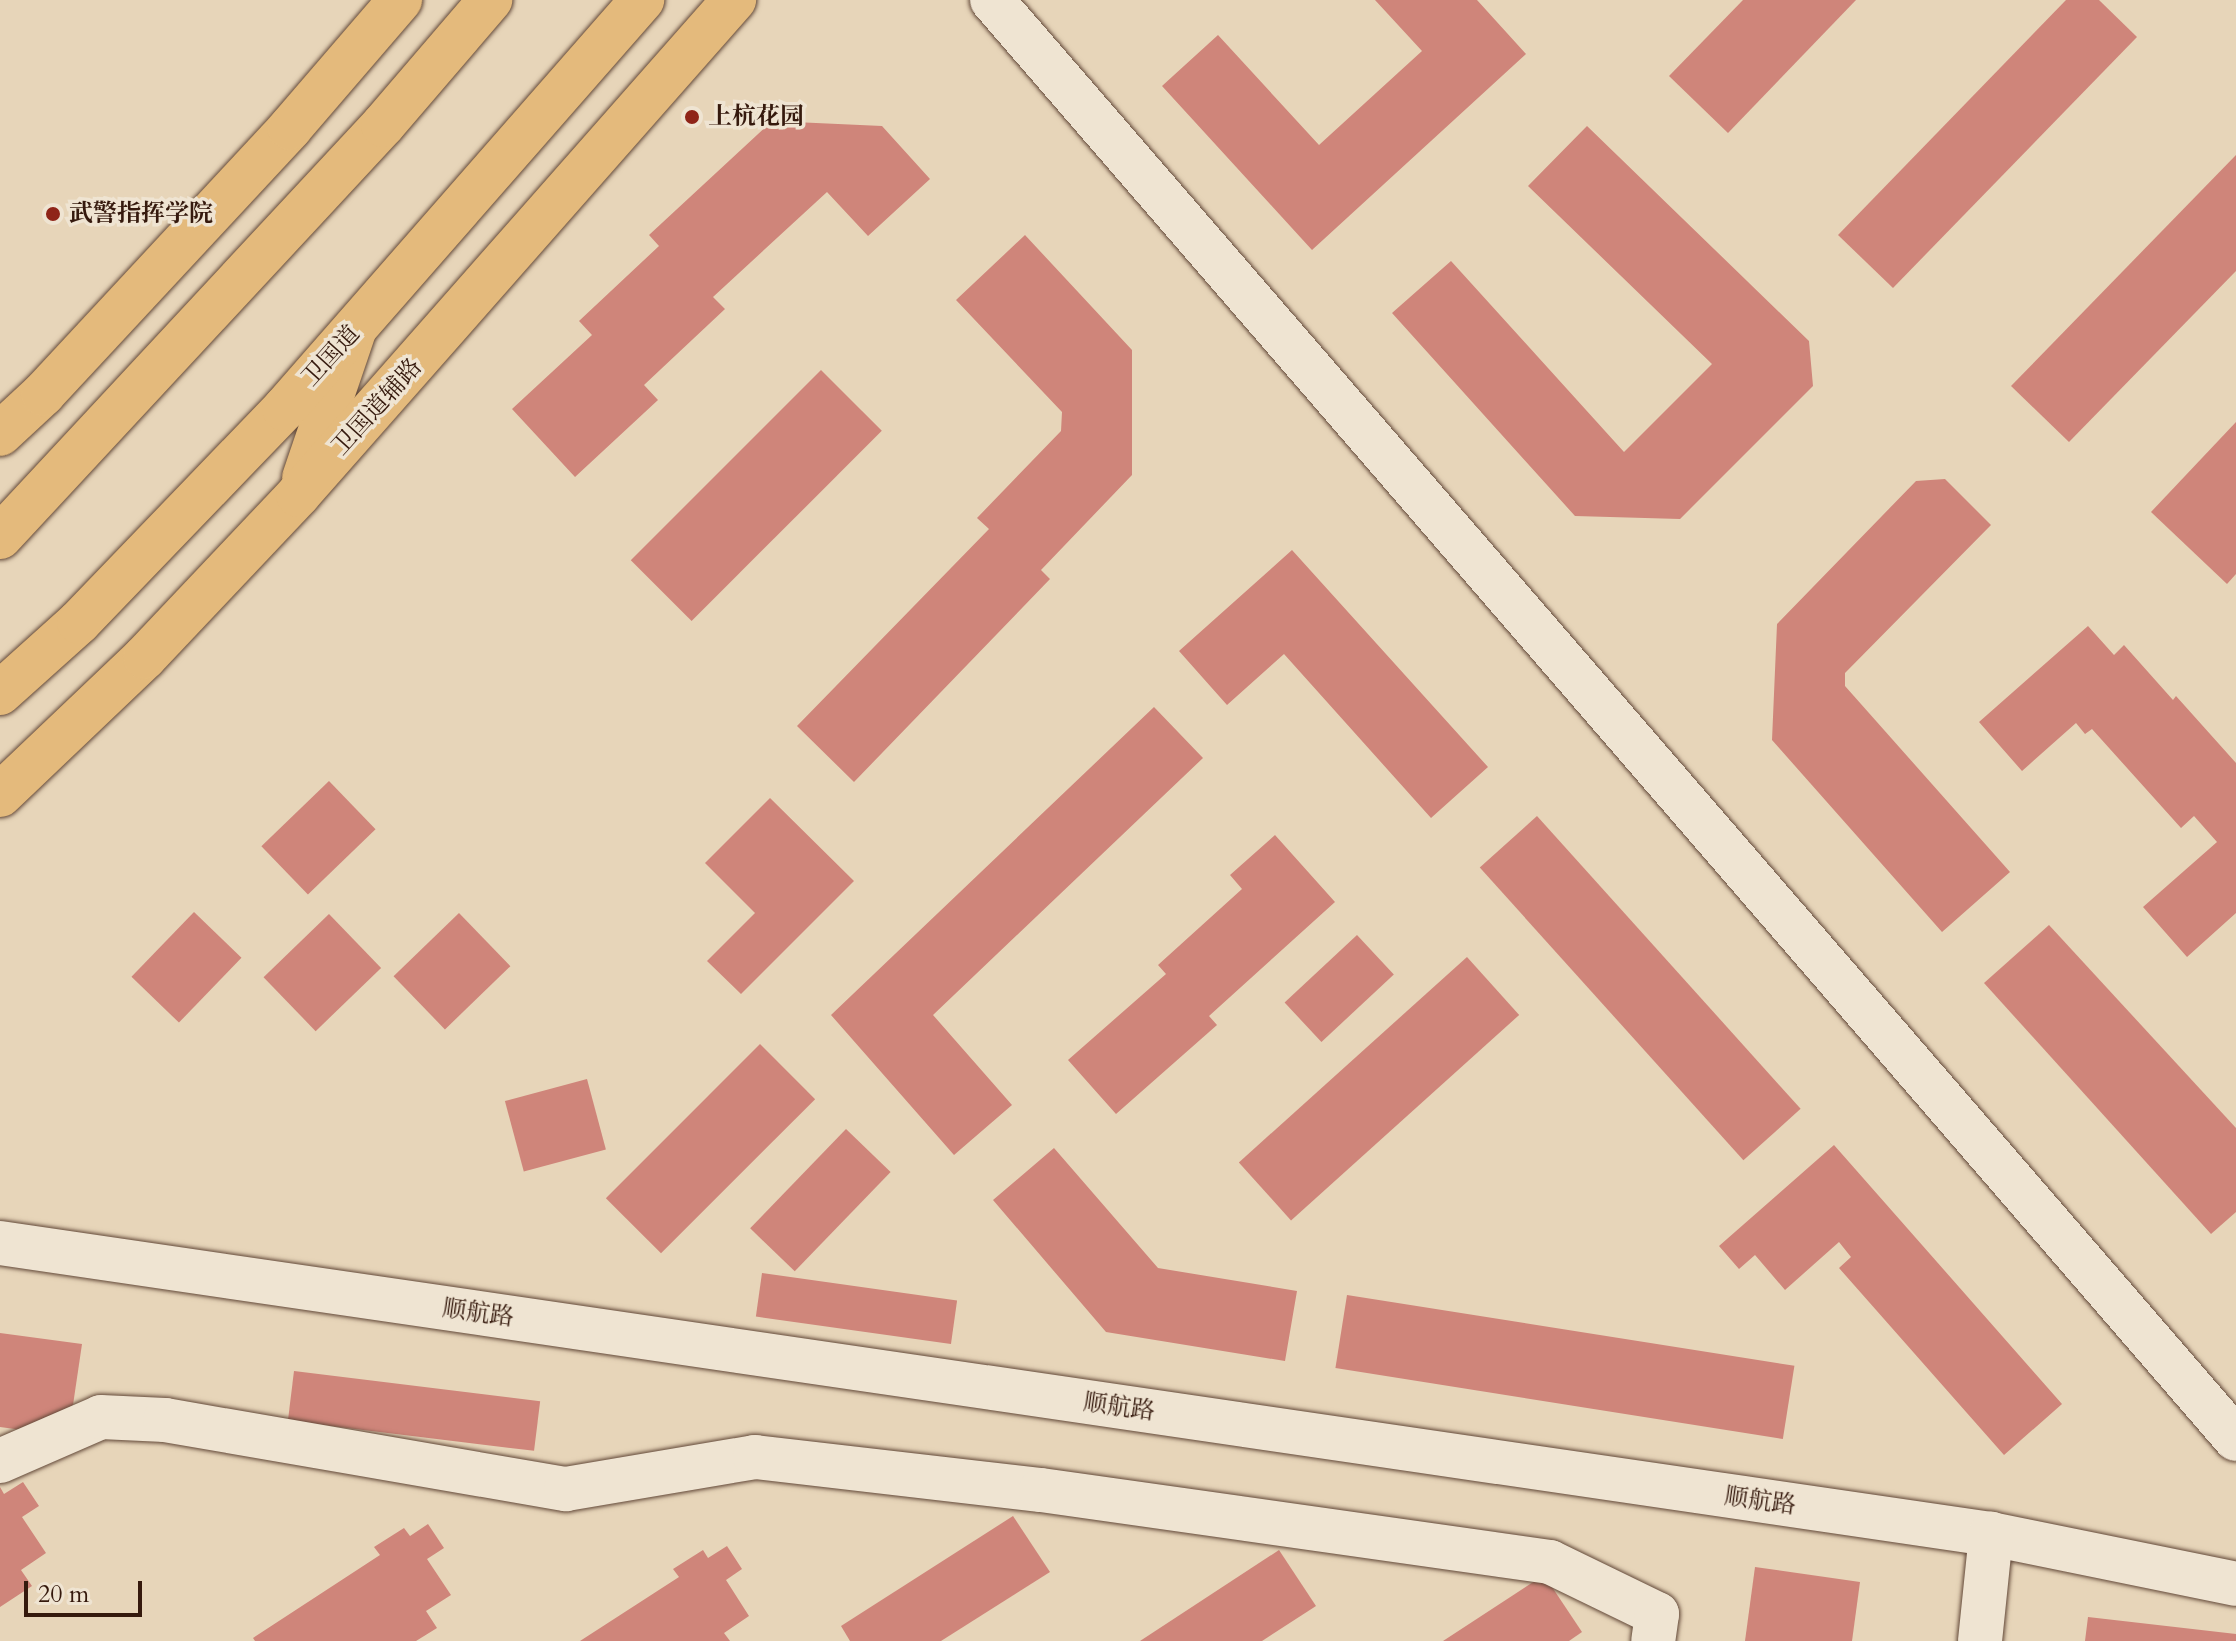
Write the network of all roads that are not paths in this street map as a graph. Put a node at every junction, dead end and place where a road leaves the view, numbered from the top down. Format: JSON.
{"nodes":[{"id":1,"x":400,"y":0,"type":"edge"},
{"id":2,"x":490,"y":0,"type":"edge"},
{"id":3,"x":642,"y":0,"type":"edge"},
{"id":4,"x":734,"y":0,"type":"edge"},
{"id":5,"x":992,"y":0,"type":"edge"},
{"id":6,"x":354,"y":331,"type":"junction"},
{"id":7,"x":0,"y":434,"type":"edge"},
{"id":8,"x":298,"y":495,"type":"junction"},
{"id":9,"x":0,"y":537,"type":"edge"},
{"id":10,"x":0,"y":693,"type":"edge"},
{"id":11,"x":0,"y":795,"type":"edge"},
{"id":12,"x":0,"y":1243,"type":"edge"},
{"id":13,"x":2236,"y":1439,"type":"edge"},
{"id":14,"x":0,"y":1461,"type":"edge"},
{"id":15,"x":1991,"y":1534,"type":"junction"},
{"id":16,"x":2236,"y":1584,"type":"edge"},
{"id":17,"x":1653,"y":1641,"type":"edge"},
{"id":18,"x":1980,"y":1641,"type":"edge"}],
"edges":[{"from":1,"to":7,"type":"main road"},
{"from":2,"to":9,"type":"main road"},
{"from":3,"to":6,"type":"main road","name":"卫国道"},
{"from":4,"to":8,"type":"main road","name":"卫国道辅路"},
{"from":5,"to":13,"type":"street"},
{"from":6,"to":8,"type":"main road"},
{"from":6,"to":10,"type":"main road","name":"卫国道"},
{"from":8,"to":11,"type":"main road","name":"卫国道辅路"},
{"from":12,"to":15,"type":"street","name":"顺航路"},
{"from":14,"to":17,"type":"street"},
{"from":15,"to":16,"type":"street","name":"顺航路"},
{"from":15,"to":18,"type":"street"}]}
